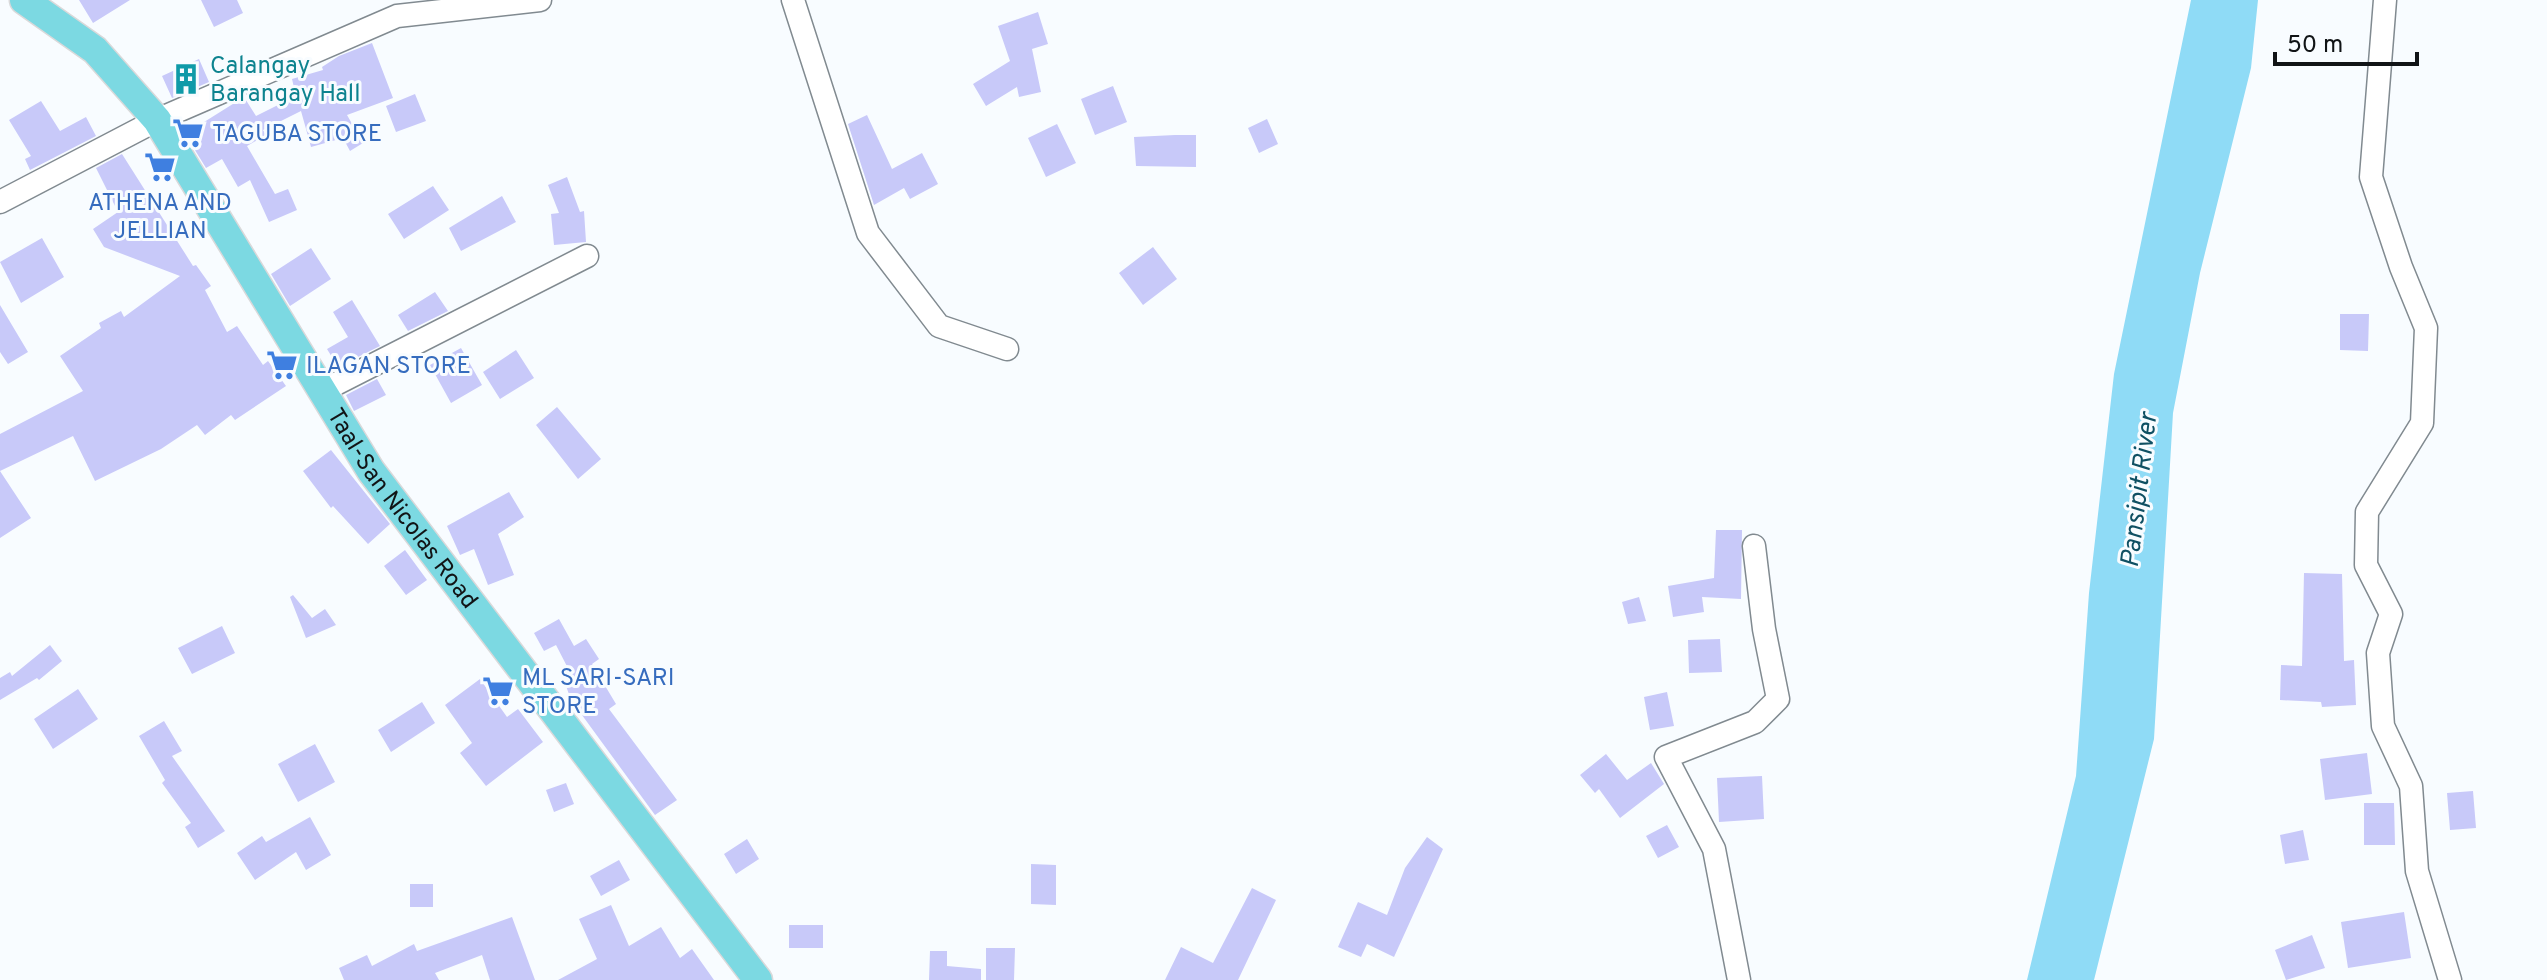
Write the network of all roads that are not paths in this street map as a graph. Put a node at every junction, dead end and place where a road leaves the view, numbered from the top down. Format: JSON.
{"nodes":[{"id":1,"x":540,"y":0,"type":"edge"},
{"id":2,"x":793,"y":0,"type":"edge"},
{"id":3,"x":2385,"y":0,"type":"edge"},
{"id":4,"x":34,"y":2,"type":"edge"},
{"id":5,"x":157,"y":120,"type":"junction"},
{"id":6,"x":0,"y":202,"type":"edge"},
{"id":7,"x":587,"y":256,"type":"dead end"},
{"id":8,"x":1007,"y":349,"type":"dead end"},
{"id":9,"x":322,"y":391,"type":"junction"},
{"id":10,"x":1754,"y":546,"type":"dead end"},
{"id":11,"x":758,"y":980,"type":"edge"},
{"id":12,"x":1739,"y":980,"type":"edge"},
{"id":13,"x":2450,"y":980,"type":"edge"}],
"edges":[{"from":1,"to":5,"type":"street"},
{"from":2,"to":8,"type":"street"},
{"from":3,"to":13,"type":"street"},
{"from":4,"to":5,"type":"main road","name":"Taal-San Nicolas Road"},
{"from":5,"to":6,"type":"street"},
{"from":5,"to":9,"type":"main road","name":"Taal-San Nicolas Road"},
{"from":7,"to":9,"type":"street"},
{"from":9,"to":11,"type":"main road","name":"Taal-San Nicolas Road"},
{"from":10,"to":12,"type":"street"}]}
